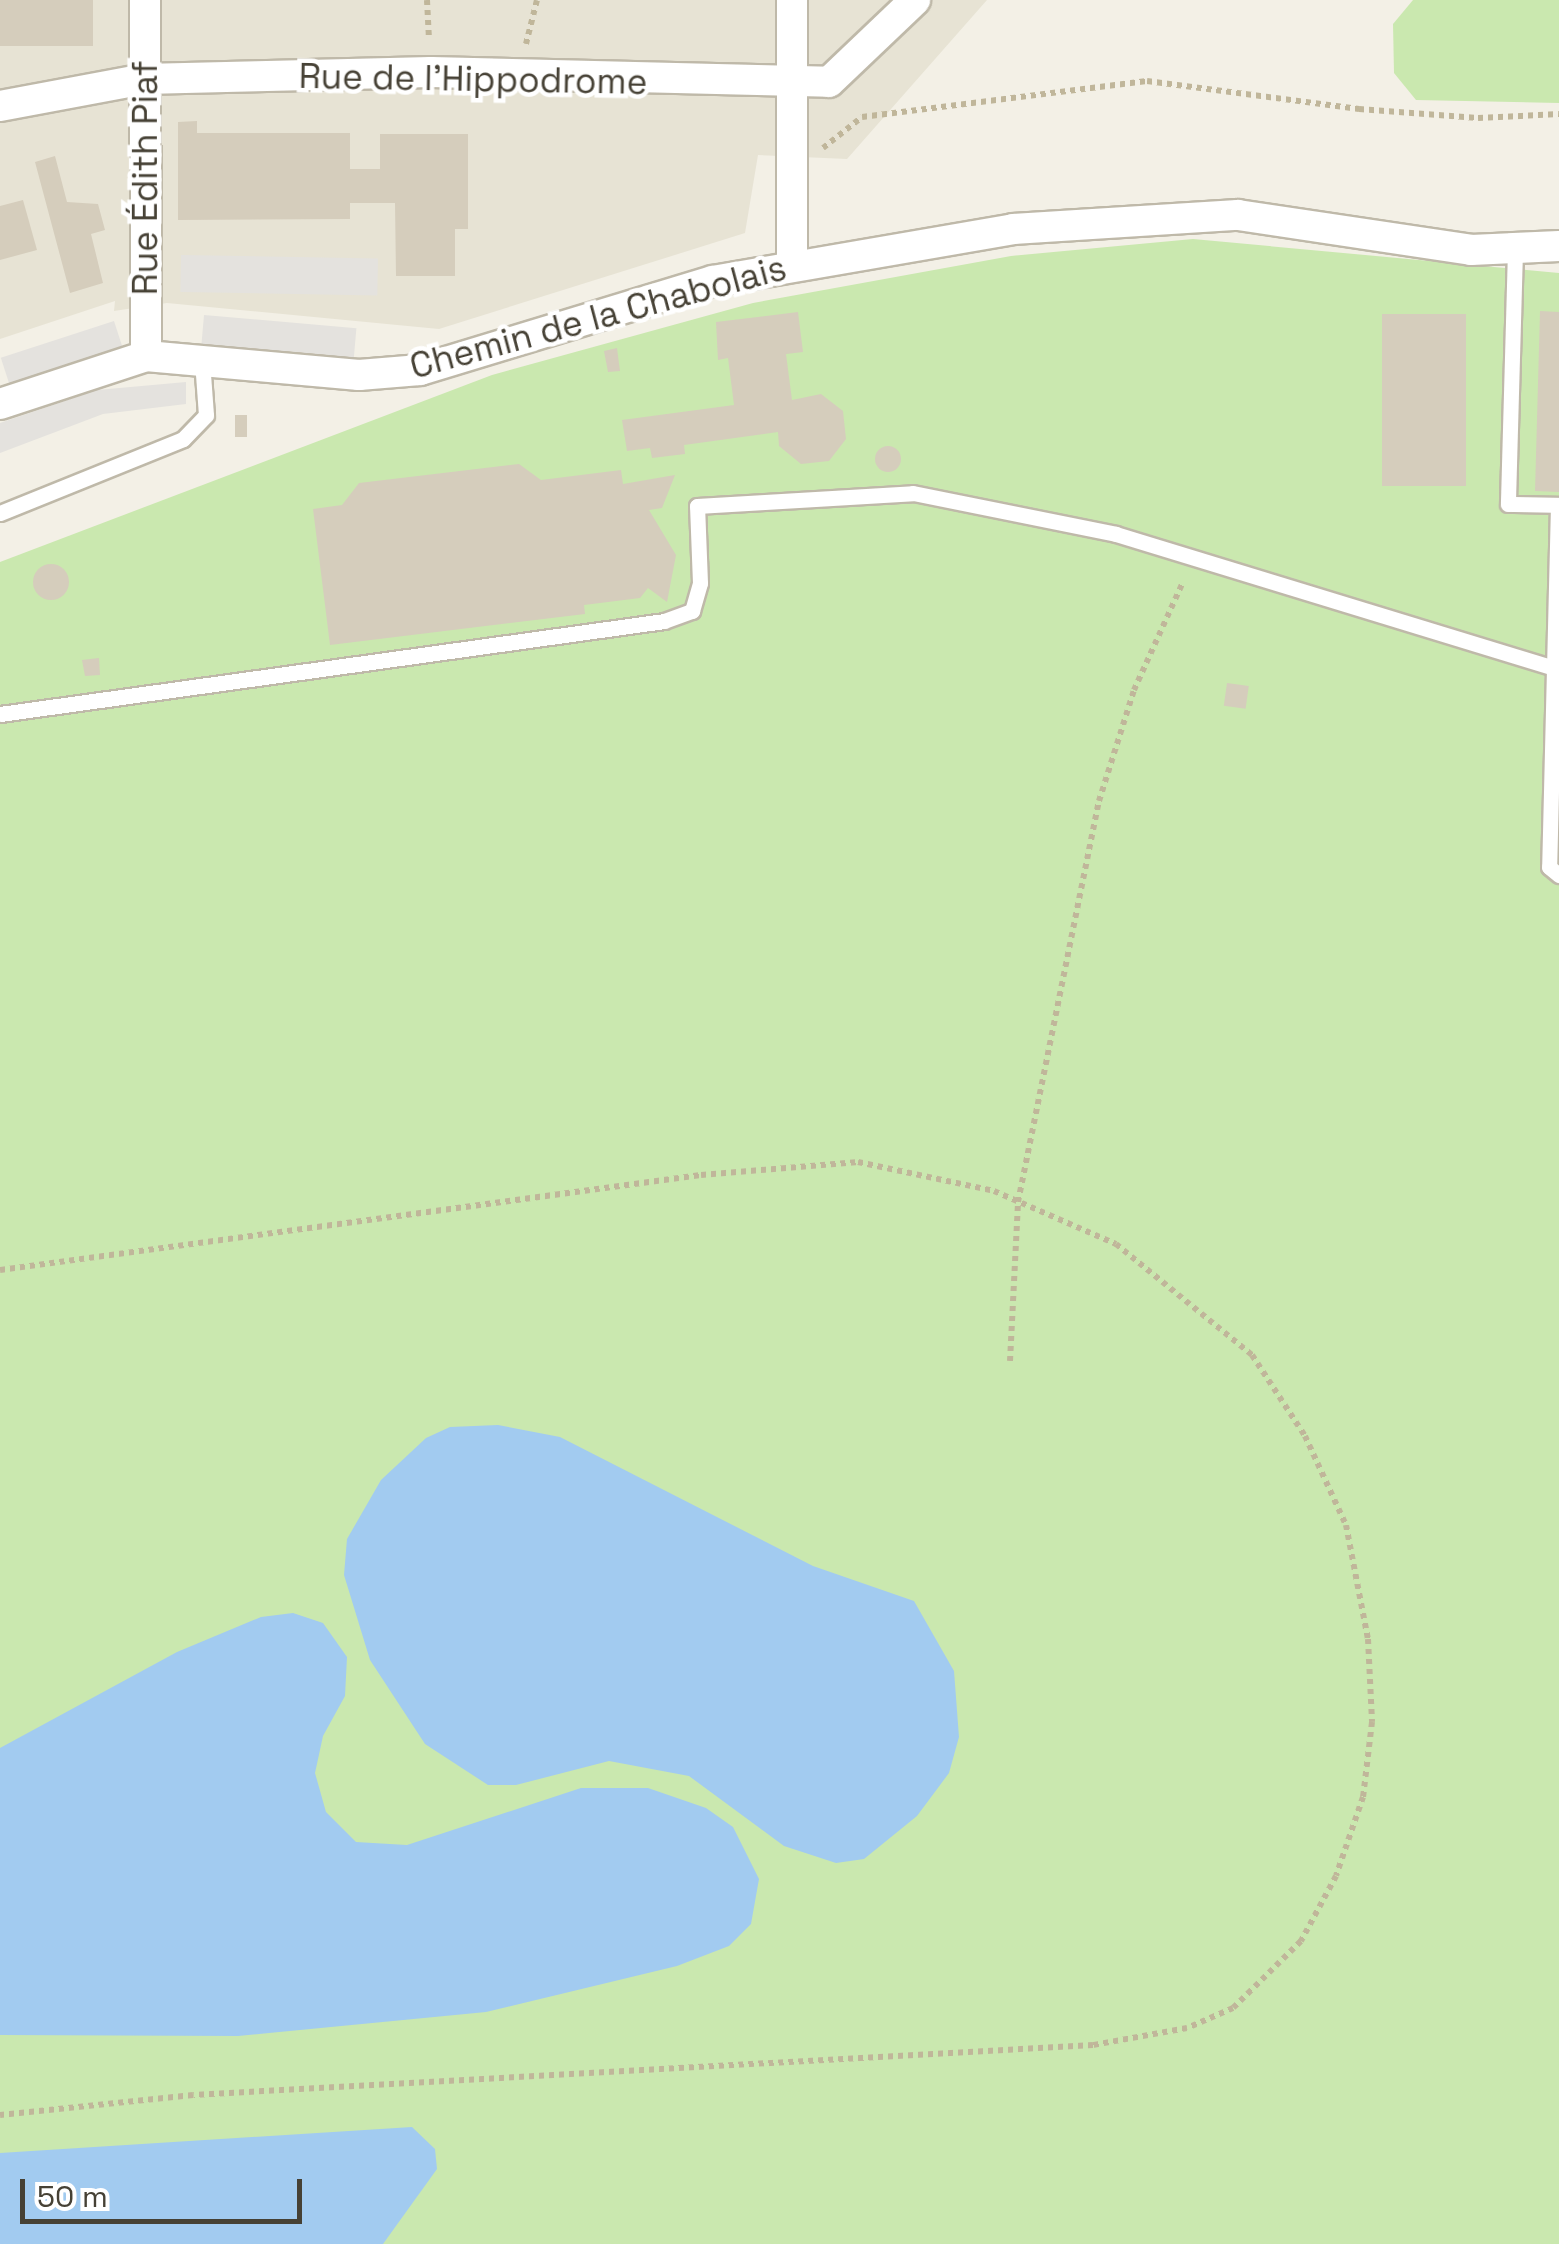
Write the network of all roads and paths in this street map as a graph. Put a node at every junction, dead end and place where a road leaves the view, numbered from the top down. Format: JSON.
{"nodes":[{"id":1,"x":144,"y":0,"type":"edge"},
{"id":2,"x":792,"y":0,"type":"edge"},
{"id":3,"x":915,"y":0,"type":"edge"},
{"id":4,"x":144,"y":79,"type":"junction"},
{"id":5,"x":793,"y":86,"type":"junction"},
{"id":6,"x":0,"y":106,"type":"edge"},
{"id":7,"x":1559,"y":114,"type":"edge"},
{"id":8,"x":792,"y":148,"type":"junction"},
{"id":9,"x":1559,"y":246,"type":"edge"},
{"id":10,"x":1515,"y":250,"type":"junction"},
{"id":11,"x":792,"y":263,"type":"junction"},
{"id":12,"x":146,"y":356,"type":"junction"},
{"id":13,"x":202,"y":360,"type":"junction"},
{"id":14,"x":0,"y":404,"type":"edge"},
{"id":15,"x":1559,"y":505,"type":"edge"},
{"id":16,"x":0,"y":514,"type":"edge"},
{"id":17,"x":1194,"y":558,"type":"junction"},
{"id":18,"x":1554,"y":668,"type":"junction"},
{"id":19,"x":0,"y":714,"type":"edge"},
{"id":20,"x":1559,"y":875,"type":"edge"},
{"id":21,"x":1018,"y":1202,"type":"junction"},
{"id":22,"x":0,"y":1270,"type":"edge"},
{"id":23,"x":1010,"y":1361,"type":"dead end"},
{"id":24,"x":0,"y":2115,"type":"edge"}],
"edges":[{"from":1,"to":4,"type":"street","name":"Rue Édith Piaf"},
{"from":2,"to":5,"type":"street"},
{"from":3,"to":5,"type":"street","name":"Rue de l'Hippodrome"},
{"from":4,"to":5,"type":"street","name":"Rue de l'Hippodrome"},
{"from":4,"to":6,"type":"street","name":"Rue de l'Hippodrome"},
{"from":4,"to":12,"type":"street","name":"Rue Édith Piaf"},
{"from":5,"to":8,"type":"street"},
{"from":7,"to":8,"type":"path"},
{"from":8,"to":11,"type":"street"},
{"from":9,"to":10,"type":"street","name":"Chemin de la Chabolais"},
{"from":10,"to":11,"type":"street","name":"Chemin de la Chabolais"},
{"from":10,"to":15,"type":"lane"},
{"from":11,"to":13,"type":"street","name":"Chemin de la Chabolais"},
{"from":12,"to":13,"type":"street","name":"Chemin de la Chabolais"},
{"from":12,"to":14,"type":"street","name":"Chemin de la Chabolais"},
{"from":13,"to":16,"type":"lane"},
{"from":15,"to":18,"type":"lane"},
{"from":17,"to":18,"type":"lane"},
{"from":17,"to":19,"type":"lane"},
{"from":17,"to":21,"type":"path"},
{"from":18,"to":20,"type":"lane"},
{"from":21,"to":22,"type":"path"},
{"from":21,"to":23,"type":"path"},
{"from":21,"to":24,"type":"path"}]}
